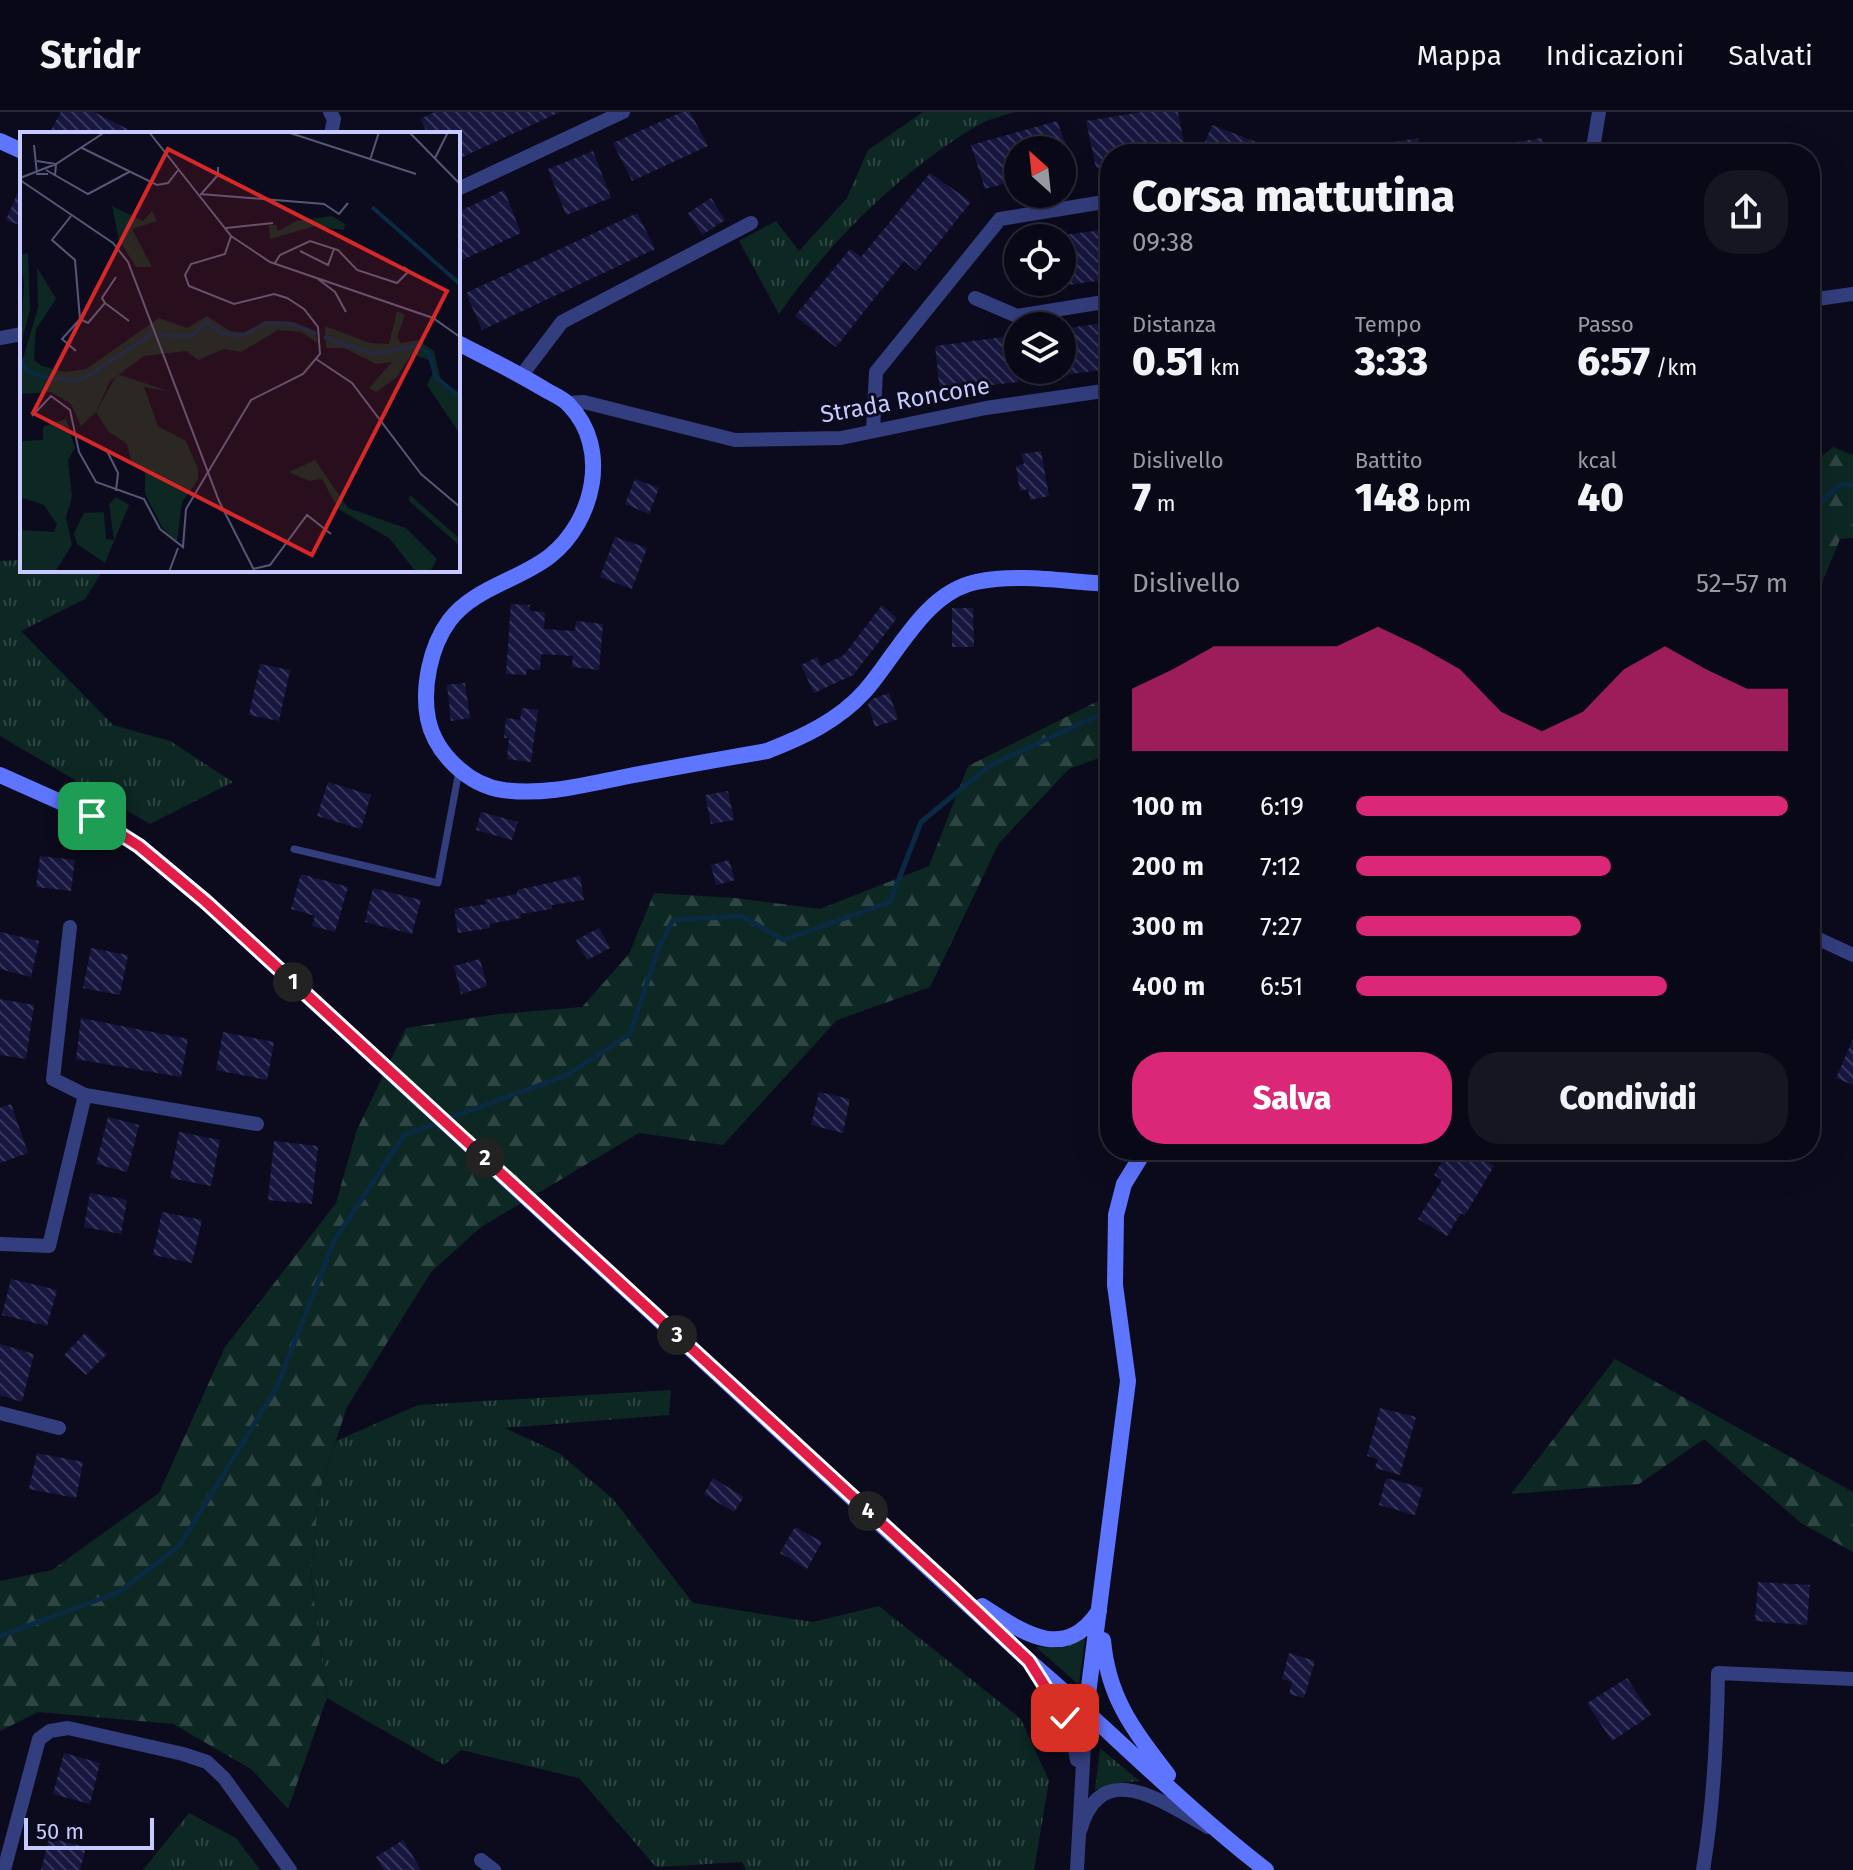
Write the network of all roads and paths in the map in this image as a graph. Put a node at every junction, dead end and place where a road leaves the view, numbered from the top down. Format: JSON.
{"nodes":[{"id":1,"x":330,"y":112,"type":"edge"},
{"id":2,"x":623,"y":112,"type":"edge"},
{"id":3,"x":1599,"y":112,"type":"edge"},
{"id":4,"x":331,"y":132,"type":"edge"},
{"id":5,"x":0,"y":141,"type":"edge"},
{"id":6,"x":1594,"y":144,"type":"edge"},
{"id":7,"x":20,"y":150,"type":"edge"},
{"id":8,"x":460,"y":188,"type":"edge"},
{"id":9,"x":1100,"y":203,"type":"edge"},
{"id":10,"x":751,"y":223,"type":"dead end"},
{"id":11,"x":1853,"y":294,"type":"edge"},
{"id":12,"x":975,"y":298,"type":"dead end"},
{"id":13,"x":1820,"y":299,"type":"edge"},
{"id":14,"x":1100,"y":303,"type":"edge"},
{"id":15,"x":20,"y":334,"type":"edge"},
{"id":16,"x":0,"y":338,"type":"edge"},
{"id":17,"x":460,"y":344,"type":"edge"},
{"id":18,"x":521,"y":376,"type":"junction"},
{"id":19,"x":1100,"y":391,"type":"edge"},
{"id":20,"x":568,"y":403,"type":"junction"},
{"id":21,"x":873,"y":431,"type":"junction"},
{"id":22,"x":1100,"y":584,"type":"edge"},
{"id":23,"x":460,"y":768,"type":"junction"},
{"id":24,"x":0,"y":775,"type":"edge"},
{"id":25,"x":294,"y":849,"type":"dead end"},
{"id":26,"x":70,"y":927,"type":"dead end"},
{"id":27,"x":1820,"y":940,"type":"edge"},
{"id":28,"x":1853,"y":955,"type":"edge"},
{"id":29,"x":85,"y":1095,"type":"junction"},
{"id":30,"x":257,"y":1124,"type":"dead end"},
{"id":31,"x":1139,"y":1160,"type":"edge"},
{"id":32,"x":0,"y":1244,"type":"edge"},
{"id":33,"x":0,"y":1413,"type":"edge"},
{"id":34,"x":59,"y":1428,"type":"dead end"},
{"id":35,"x":952,"y":1588,"type":"junction"},
{"id":36,"x":1100,"y":1610,"type":"junction"},
{"id":37,"x":1029,"y":1661,"type":"junction"},
{"id":38,"x":1853,"y":1679,"type":"edge"},
{"id":39,"x":1086,"y":1710,"type":"junction"},
{"id":40,"x":1082,"y":1789,"type":"junction"},
{"id":41,"x":1198,"y":1814,"type":"junction"},
{"id":42,"x":1080,"y":1831,"type":"junction"},
{"id":43,"x":1217,"y":1832,"type":"junction"},
{"id":44,"x":481,"y":1860,"type":"dead end"},
{"id":45,"x":4,"y":1870,"type":"edge"},
{"id":46,"x":290,"y":1870,"type":"edge"},
{"id":47,"x":494,"y":1870,"type":"edge"},
{"id":48,"x":1077,"y":1870,"type":"edge"},
{"id":49,"x":1266,"y":1870,"type":"edge"},
{"id":50,"x":1703,"y":1870,"type":"edge"}],
"edges":[{"from":1,"to":4,"type":"street"},
{"from":2,"to":8,"type":"street"},
{"from":3,"to":6,"type":"street"},
{"from":5,"to":7,"type":"street"},
{"from":9,"to":21,"type":"street"},
{"from":10,"to":18,"type":"street"},
{"from":11,"to":13,"type":"street"},
{"from":12,"to":14,"type":"street"},
{"from":15,"to":16,"type":"street"},
{"from":17,"to":18,"type":"street"},
{"from":18,"to":20,"type":"street"},
{"from":19,"to":21,"type":"street","name":"Strada Roncone"},
{"from":20,"to":21,"type":"street","name":"Strada Roncone"},
{"from":20,"to":23,"type":"street"},
{"from":22,"to":23,"type":"street"},
{"from":23,"to":25,"type":"lane"},
{"from":24,"to":35,"type":"street"},
{"from":26,"to":29,"type":"street"},
{"from":27,"to":28,"type":"street"},
{"from":29,"to":30,"type":"street"},
{"from":29,"to":32,"type":"street"},
{"from":31,"to":36,"type":"street"},
{"from":33,"to":34,"type":"street"},
{"from":35,"to":36,"type":"street"},
{"from":35,"to":37,"type":"street"},
{"from":36,"to":39,"type":"street"},
{"from":36,"to":41,"type":"street"},
{"from":37,"to":39,"type":"street"},
{"from":37,"to":40,"type":"street"},
{"from":38,"to":50,"type":"street"},
{"from":39,"to":40,"type":"street"},
{"from":39,"to":41,"type":"street"},
{"from":40,"to":42,"type":"street"},
{"from":41,"to":43,"type":"street"},
{"from":42,"to":43,"type":"street"},
{"from":42,"to":48,"type":"street"},
{"from":43,"to":49,"type":"street"},
{"from":44,"to":47,"type":"street"},
{"from":45,"to":46,"type":"street"}]}
